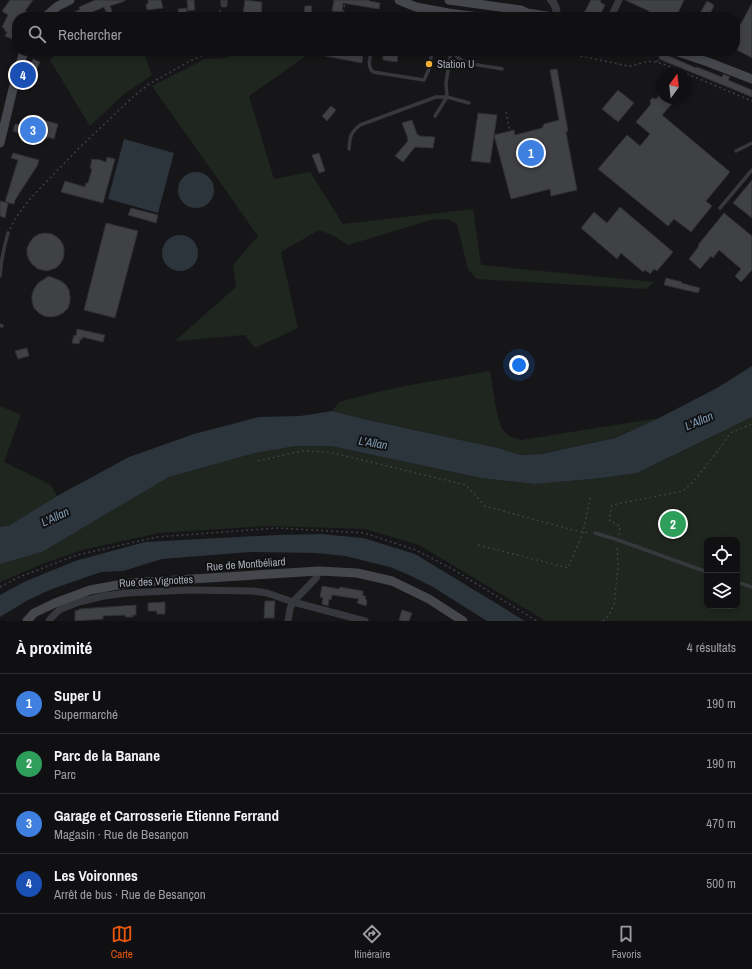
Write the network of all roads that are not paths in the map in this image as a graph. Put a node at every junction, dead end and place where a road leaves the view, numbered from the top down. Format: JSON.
{"nodes":[{"id":1,"x":70,"y":0,"type":"edge"},
{"id":2,"x":399,"y":0,"type":"edge"},
{"id":3,"x":452,"y":0,"type":"edge"},
{"id":4,"x":551,"y":0,"type":"edge"},
{"id":5,"x":619,"y":0,"type":"edge"},
{"id":6,"x":56,"y":3,"type":"edge"},
{"id":7,"x":49,"y":12,"type":"edge"},
{"id":8,"x":440,"y":12,"type":"edge"},
{"id":9,"x":454,"y":12,"type":"edge"},
{"id":10,"x":525,"y":12,"type":"edge"},
{"id":11,"x":557,"y":12,"type":"edge"},
{"id":12,"x":613,"y":12,"type":"edge"},
{"id":13,"x":22,"y":56,"type":"edge"},
{"id":14,"x":370,"y":56,"type":"edge"},
{"id":15,"x":431,"y":56,"type":"edge"},
{"id":16,"x":451,"y":56,"type":"edge"},
{"id":17,"x":456,"y":56,"type":"edge"},
{"id":18,"x":690,"y":56,"type":"edge"},
{"id":19,"x":502,"y":69,"type":"dead end"},
{"id":20,"x":752,"y":79,"type":"edge"},
{"id":21,"x":447,"y":97,"type":"junction"},
{"id":22,"x":469,"y":103,"type":"dead end"},
{"id":23,"x":435,"y":116,"type":"dead end"},
{"id":24,"x":0,"y":143,"type":"edge"},
{"id":25,"x":752,"y":144,"type":"edge"},
{"id":26,"x":349,"y":149,"type":"dead end"},
{"id":27,"x":736,"y":151,"type":"dead end"},
{"id":28,"x":752,"y":170,"type":"edge"},
{"id":29,"x":720,"y":208,"type":"dead end"},
{"id":30,"x":8,"y":232,"type":"road end"},
{"id":31,"x":0,"y":276,"type":"edge"},
{"id":32,"x":595,"y":534,"type":"road end"},
{"id":33,"x":319,"y":571,"type":"junction"},
{"id":34,"x":704,"y":571,"type":"edge"},
{"id":35,"x":740,"y":583,"type":"edge"},
{"id":36,"x":752,"y":587,"type":"edge"},
{"id":37,"x":293,"y":602,"type":"junction"},
{"id":38,"x":27,"y":621,"type":"edge"},
{"id":39,"x":49,"y":621,"type":"edge"},
{"id":40,"x":288,"y":621,"type":"edge"},
{"id":41,"x":365,"y":621,"type":"edge"},
{"id":42,"x":463,"y":621,"type":"edge"}],
"edges":[{"from":1,"to":6,"type":"main road"},
{"from":2,"to":8,"type":"main road"},
{"from":3,"to":9,"type":"lane"},
{"from":3,"to":10,"type":"main road"},
{"from":4,"to":11,"type":"street"},
{"from":5,"to":12,"type":"street"},
{"from":6,"to":7,"type":"main road"},
{"from":13,"to":24,"type":"main road"},
{"from":14,"to":15,"type":"lane"},
{"from":16,"to":21,"type":"lane"},
{"from":17,"to":19,"type":"lane"},
{"from":18,"to":20,"type":"main road"},
{"from":21,"to":22,"type":"lane"},
{"from":21,"to":23,"type":"lane"},
{"from":21,"to":26,"type":"lane"},
{"from":25,"to":27,"type":"lane"},
{"from":28,"to":29,"type":"lane"},
{"from":30,"to":31,"type":"lane"},
{"from":32,"to":34,"type":"lane"},
{"from":33,"to":37,"type":"street"},
{"from":33,"to":38,"type":"main road","name":"Rue de Montbéliard"},
{"from":33,"to":42,"type":"main road","name":"Rue de Montbéliard"},
{"from":35,"to":36,"type":"lane"},
{"from":37,"to":39,"type":"street","name":"Rue des Vignottes"},
{"from":37,"to":40,"type":"street"},
{"from":37,"to":41,"type":"street","name":"Rue des Vignottes"}]}
